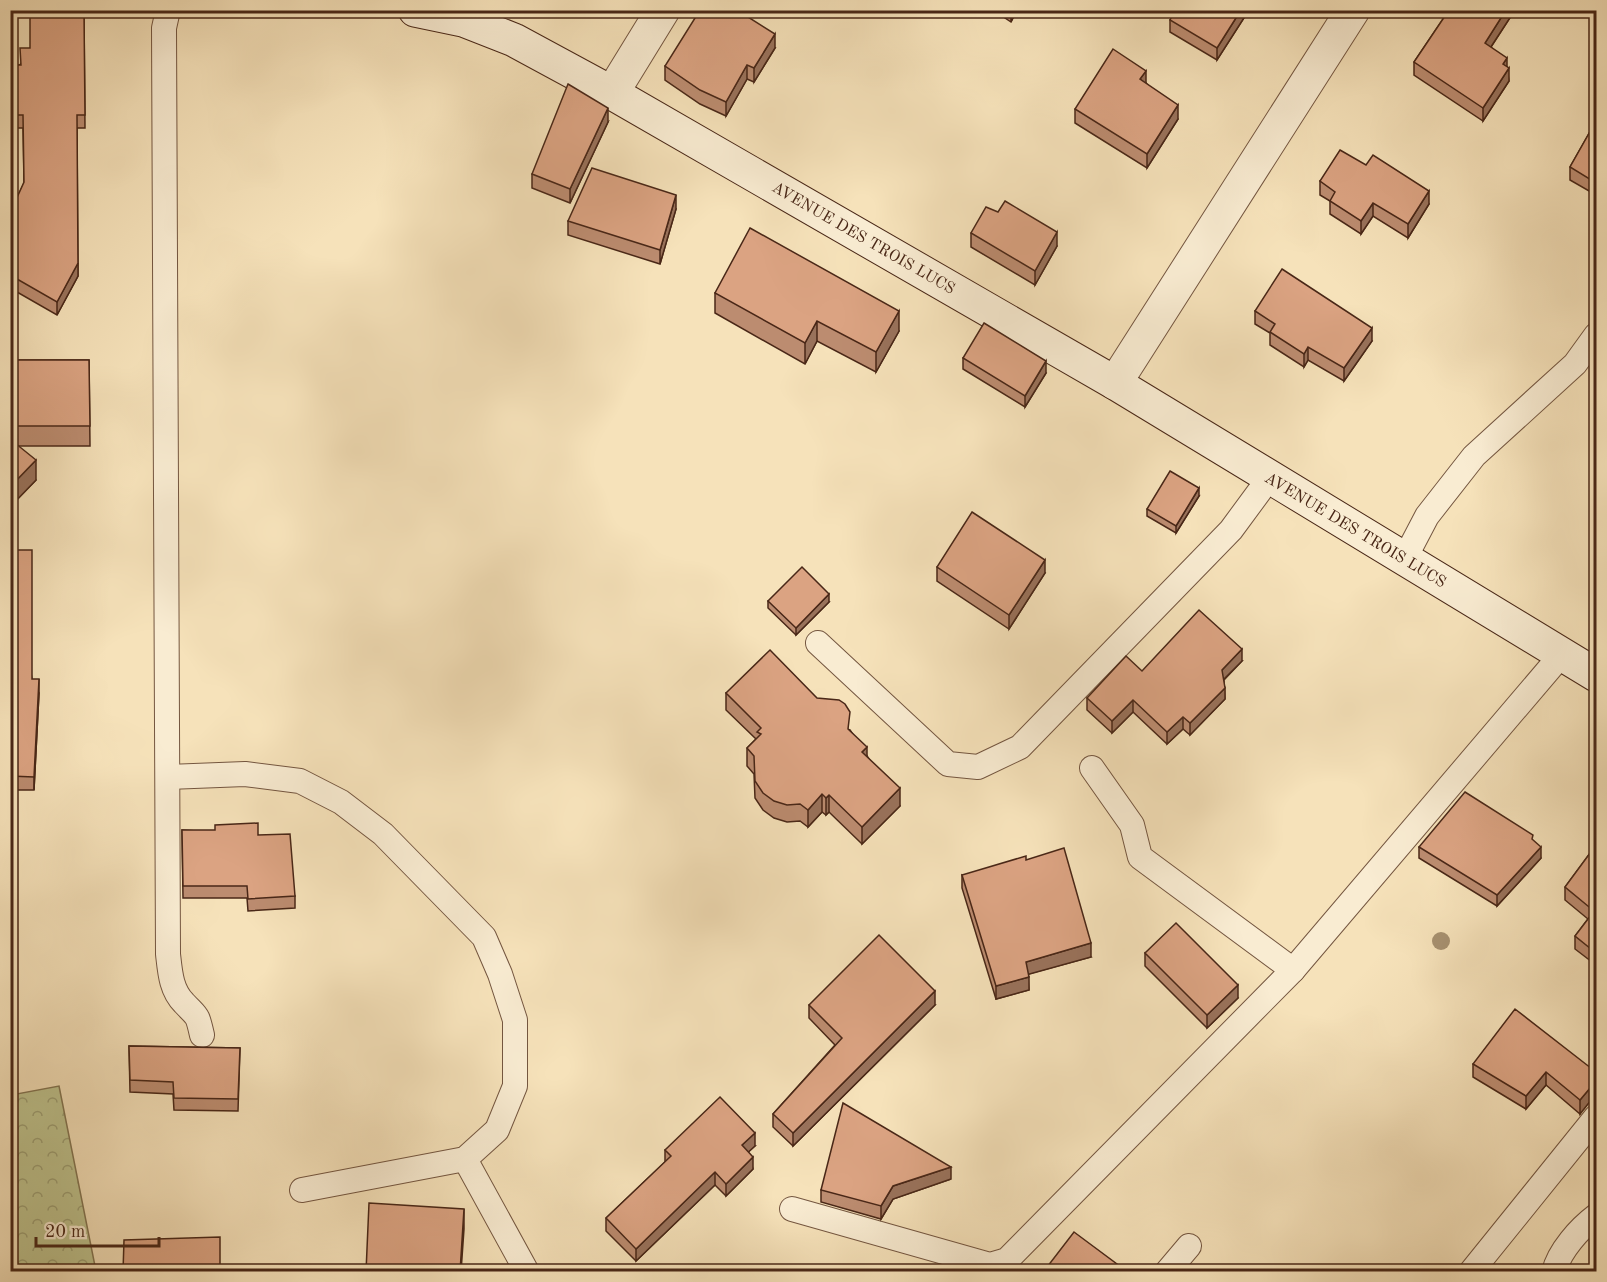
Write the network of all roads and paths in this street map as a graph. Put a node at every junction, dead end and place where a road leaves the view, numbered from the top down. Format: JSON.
{"nodes":[{"id":1,"x":168,"y":10,"type":"edge"},
{"id":2,"x":415,"y":10,"type":"edge"},
{"id":3,"x":663,"y":10,"type":"edge"},
{"id":4,"x":1353,"y":10,"type":"edge"},
{"id":5,"x":612,"y":93,"type":"junction"},
{"id":6,"x":1596,"y":335,"type":"edge"},
{"id":7,"x":1115,"y":383,"type":"junction"},
{"id":8,"x":1270,"y":477,"type":"junction"},
{"id":9,"x":1405,"y":558,"type":"junction"},
{"id":10,"x":818,"y":643,"type":"dead end"},
{"id":11,"x":1562,"y":654,"type":"junction"},
{"id":12,"x":1596,"y":675,"type":"edge"},
{"id":13,"x":1092,"y":768,"type":"dead end"},
{"id":14,"x":168,"y":777,"type":"junction"},
{"id":15,"x":1293,"y":970,"type":"junction"},
{"id":16,"x":202,"y":1035,"type":"dead end"},
{"id":17,"x":1596,"y":1117,"type":"edge"},
{"id":18,"x":465,"y":1159,"type":"junction"},
{"id":19,"x":302,"y":1190,"type":"dead end"},
{"id":20,"x":792,"y":1209,"type":"dead end"},
{"id":21,"x":1596,"y":1216,"type":"edge"},
{"id":22,"x":1189,"y":1246,"type":"dead end"},
{"id":23,"x":527,"y":1272,"type":"edge"},
{"id":24,"x":1167,"y":1272,"type":"edge"},
{"id":25,"x":1471,"y":1272,"type":"edge"},
{"id":26,"x":1554,"y":1272,"type":"edge"}],
"edges":[{"from":1,"to":14,"type":"lane"},
{"from":2,"to":5,"type":"main road","name":"AVENUE DES TROIS LUCS"},
{"from":3,"to":5,"type":"main road"},
{"from":4,"to":7,"type":"main road"},
{"from":5,"to":7,"type":"main road","name":"AVENUE DES TROIS LUCS"},
{"from":6,"to":9,"type":"lane"},
{"from":7,"to":8,"type":"main road","name":"AVENUE DES TROIS LUCS"},
{"from":8,"to":9,"type":"main road","name":"AVENUE DES TROIS LUCS"},
{"from":8,"to":10,"type":"lane"},
{"from":9,"to":11,"type":"main road","name":"AVENUE DES TROIS LUCS"},
{"from":11,"to":12,"type":"main road","name":"AVENUE DES TROIS LUCS"},
{"from":11,"to":15,"type":"lane"},
{"from":13,"to":15,"type":"lane"},
{"from":14,"to":16,"type":"lane"},
{"from":14,"to":18,"type":"lane"},
{"from":15,"to":20,"type":"lane"},
{"from":17,"to":25,"type":"lane"},
{"from":18,"to":19,"type":"lane"},
{"from":18,"to":23,"type":"lane"},
{"from":21,"to":26,"type":"lane"},
{"from":22,"to":24,"type":"lane"}]}
